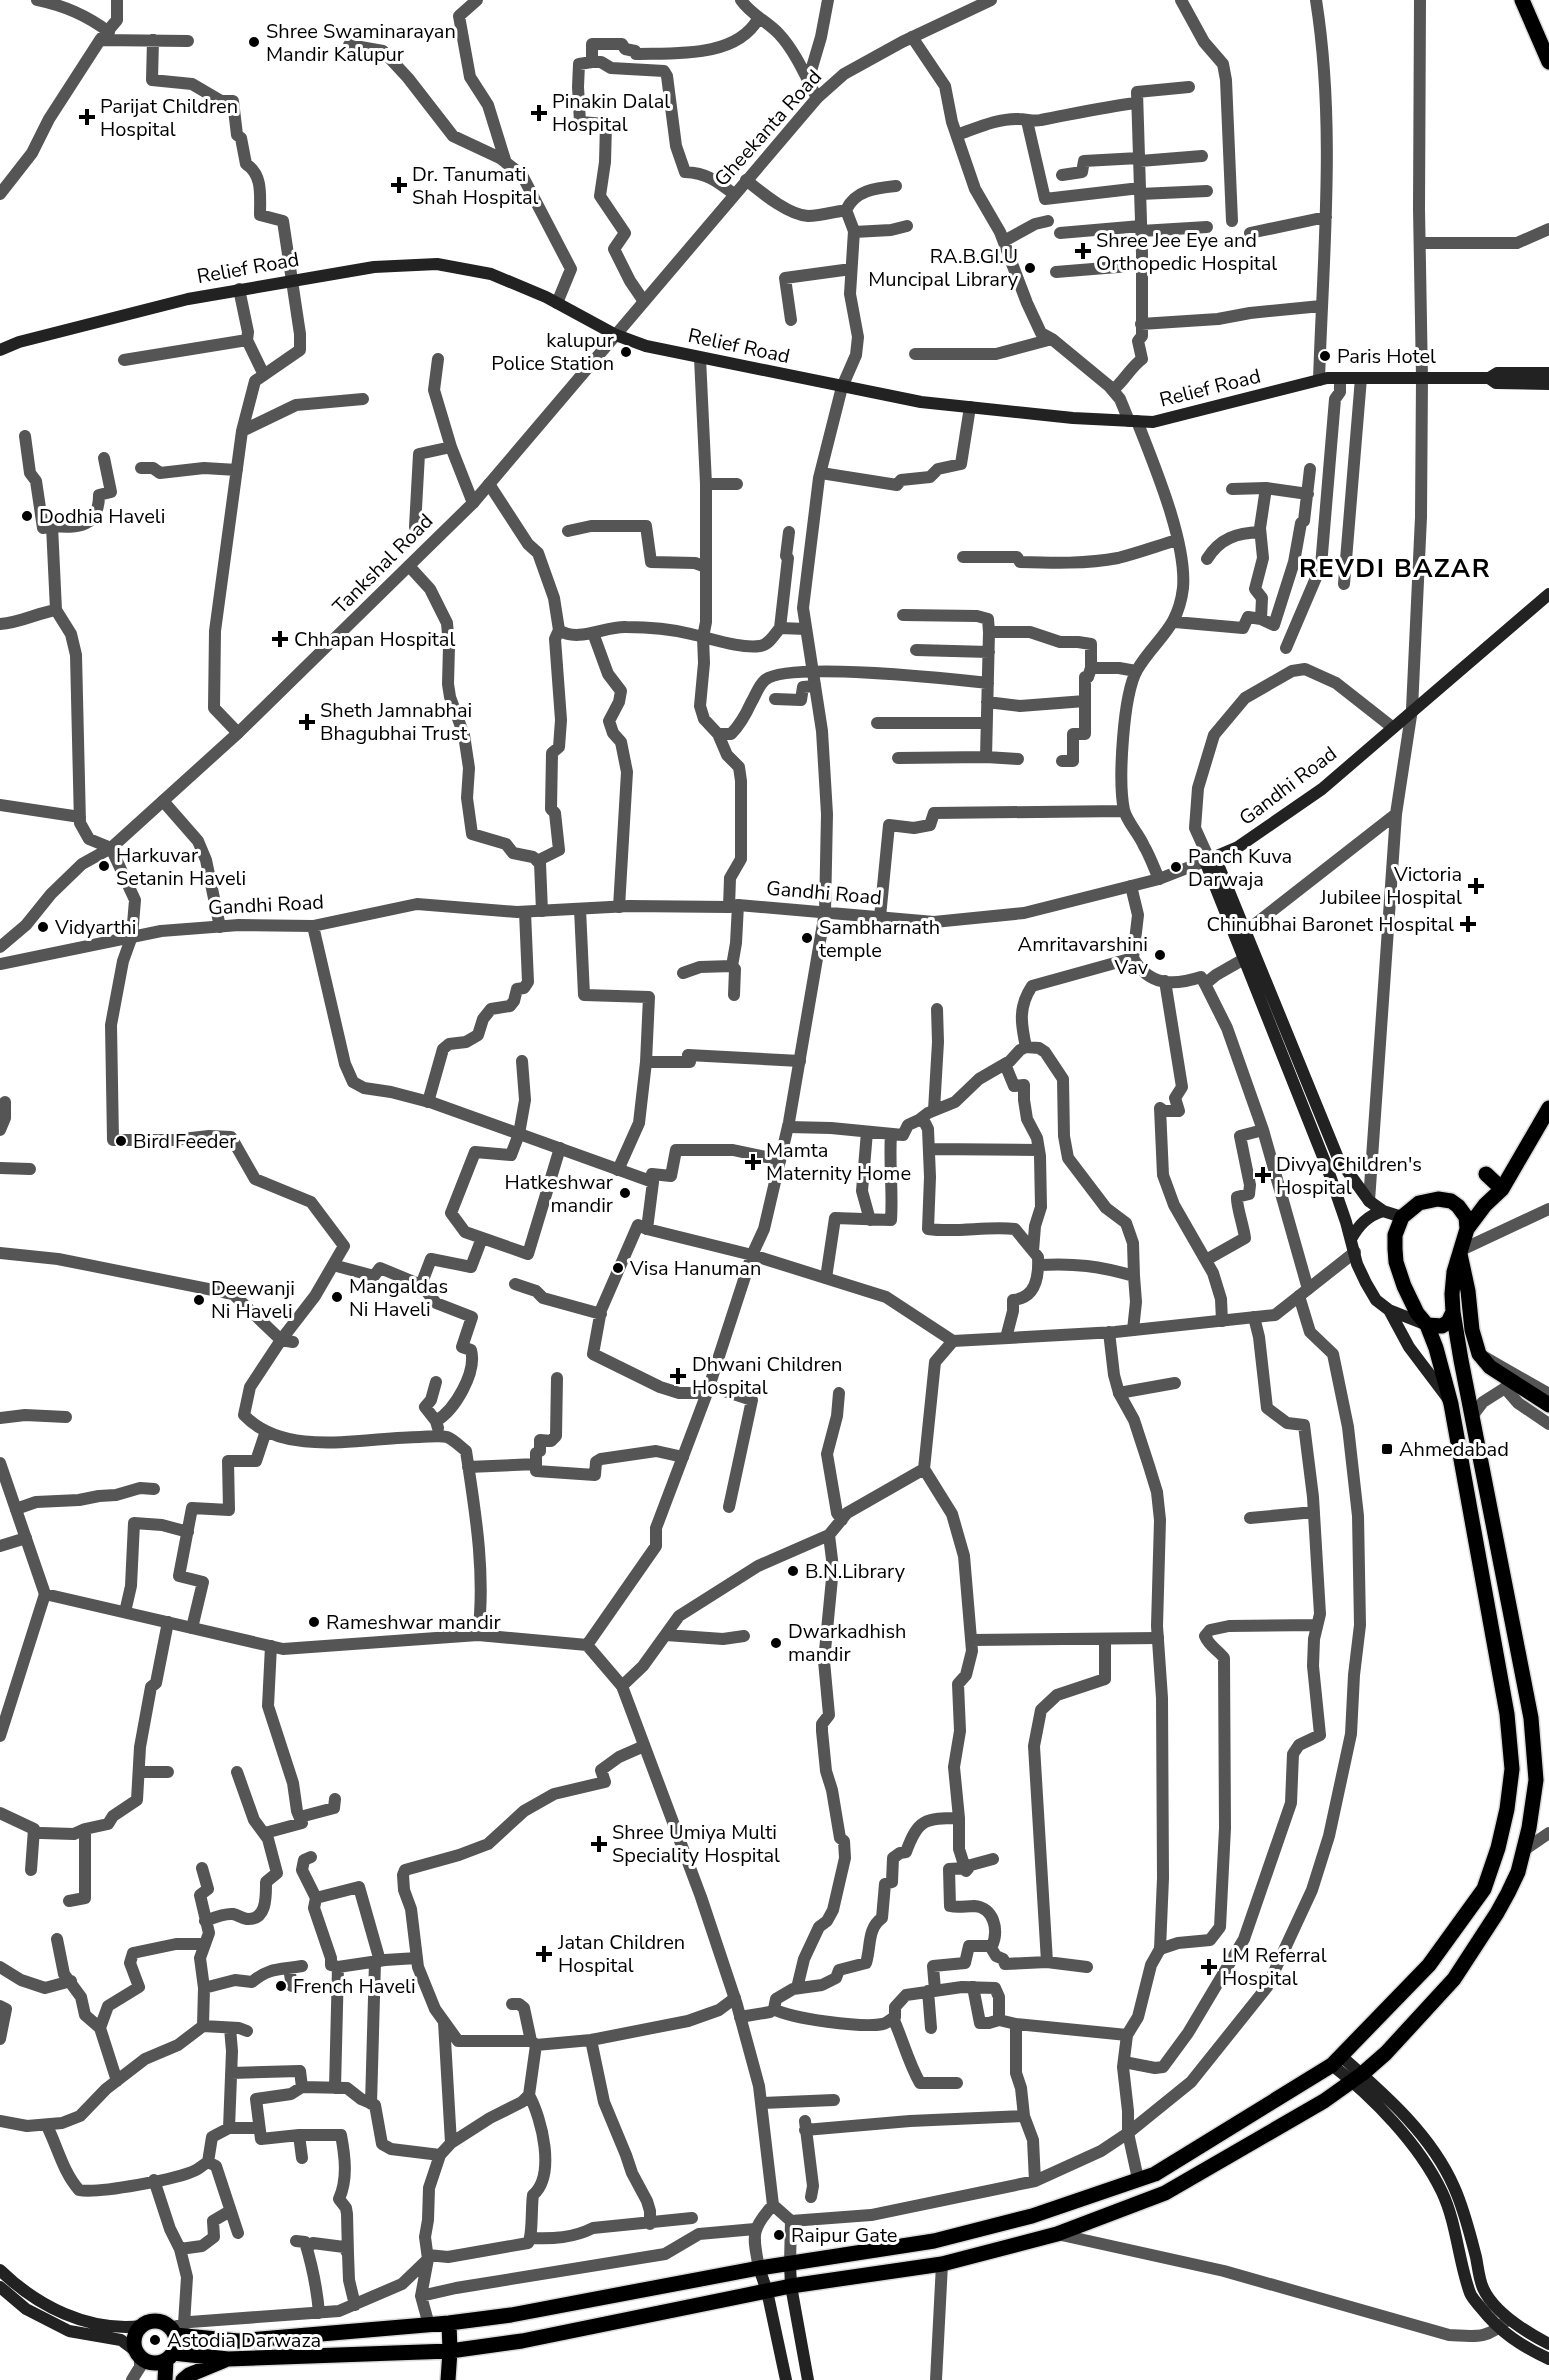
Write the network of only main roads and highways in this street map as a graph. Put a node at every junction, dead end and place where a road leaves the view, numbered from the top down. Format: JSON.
{"nodes":[{"id":1,"x":1522,"y":0,"type":"edge"},
{"id":2,"x":1549,"y":62,"type":"edge"},
{"id":3,"x":0,"y":350,"type":"edge"},
{"id":4,"x":1549,"y":373,"type":"edge"},
{"id":5,"x":1489,"y":378,"type":"junction"},
{"id":6,"x":1549,"y":384,"type":"edge"},
{"id":7,"x":1549,"y":594,"type":"edge"},
{"id":8,"x":1209,"y":859,"type":"junction"},
{"id":9,"x":1549,"y":1108,"type":"edge"},
{"id":10,"x":1485,"y":1174,"type":"dead end"},
{"id":11,"x":1502,"y":1189,"type":"junction"},
{"id":12,"x":1383,"y":1211,"type":"junction"},
{"id":13,"x":1402,"y":1217,"type":"junction"},
{"id":14,"x":1467,"y":1229,"type":"junction"},
{"id":15,"x":1351,"y":1239,"type":"junction"},
{"id":16,"x":1459,"y":1251,"type":"junction"},
{"id":17,"x":1389,"y":1310,"type":"junction"},
{"id":18,"x":1453,"y":1312,"type":"junction"},
{"id":19,"x":1427,"y":1325,"type":"junction"},
{"id":20,"x":1436,"y":1348,"type":"junction"},
{"id":21,"x":1461,"y":1360,"type":"junction"},
{"id":22,"x":1481,"y":1362,"type":"junction"},
{"id":23,"x":1451,"y":1404,"type":"junction"},
{"id":24,"x":1549,"y":1405,"type":"edge"},
{"id":25,"x":1336,"y":2060,"type":"junction"},
{"id":26,"x":1357,"y":2078,"type":"junction"},
{"id":27,"x":790,"y":2264,"type":"junction"},
{"id":28,"x":759,"y":2268,"type":"junction"},
{"id":29,"x":0,"y":2270,"type":"edge"},
{"id":30,"x":791,"y":2286,"type":"junction"},
{"id":31,"x":0,"y":2287,"type":"edge"},
{"id":32,"x":767,"y":2290,"type":"junction"},
{"id":33,"x":449,"y":2324,"type":"junction"},
{"id":34,"x":141,"y":2326,"type":"junction"},
{"id":35,"x":177,"y":2329,"type":"junction"},
{"id":36,"x":1549,"y":2344,"type":"edge"},
{"id":37,"x":450,"y":2351,"type":"junction"},
{"id":38,"x":138,"y":2354,"type":"junction"},
{"id":39,"x":169,"y":2357,"type":"junction"},
{"id":40,"x":228,"y":2359,"type":"junction"},
{"id":41,"x":1549,"y":2359,"type":"edge"},
{"id":42,"x":165,"y":2380,"type":"edge"},
{"id":43,"x":183,"y":2380,"type":"edge"},
{"id":44,"x":448,"y":2380,"type":"edge"},
{"id":45,"x":786,"y":2380,"type":"edge"},
{"id":46,"x":808,"y":2380,"type":"edge"}],
"edges":[{"from":1,"to":2,"type":"main road"},
{"from":3,"to":5,"type":"main road","name":"Relief Road"},
{"from":4,"to":5,"type":"main road","name":"Relief Road"},
{"from":5,"to":6,"type":"main road","name":"Relief Road"},
{"from":7,"to":8,"type":"main road","name":"Gandhi Road"},
{"from":8,"to":12,"type":"main road"},
{"from":8,"to":15,"type":"main road"},
{"from":9,"to":11,"type":"main road"},
{"from":10,"to":11,"type":"main road"},
{"from":11,"to":14,"type":"main road"},
{"from":12,"to":13,"type":"main road"},
{"from":12,"to":15,"type":"main road"},
{"from":13,"to":14,"type":"main road"},
{"from":13,"to":19,"type":"main road"},
{"from":14,"to":16,"type":"main road"},
{"from":15,"to":17,"type":"main road"},
{"from":16,"to":18,"type":"main road"},
{"from":16,"to":22,"type":"main road"},
{"from":17,"to":19,"type":"main road"},
{"from":17,"to":23,"type":"main road"},
{"from":18,"to":19,"type":"main road"},
{"from":18,"to":21,"type":"main road"},
{"from":19,"to":20,"type":"main road"},
{"from":20,"to":21,"type":"main road"},
{"from":20,"to":23,"type":"main road"},
{"from":21,"to":22,"type":"main road"},
{"from":21,"to":26,"type":"main road"},
{"from":22,"to":24,"type":"main road"},
{"from":23,"to":25,"type":"main road"},
{"from":25,"to":26,"type":"main road"},
{"from":25,"to":27,"type":"main road"},
{"from":26,"to":30,"type":"main road"},
{"from":26,"to":36,"type":"main road"},
{"from":26,"to":41,"type":"main road"},
{"from":27,"to":28,"type":"main road"},
{"from":27,"to":30,"type":"main road"},
{"from":28,"to":32,"type":"main road"},
{"from":28,"to":33,"type":"main road"},
{"from":29,"to":34,"type":"main road"},
{"from":30,"to":32,"type":"main road"},
{"from":30,"to":46,"type":"main road"},
{"from":31,"to":38,"type":"main road"},
{"from":32,"to":37,"type":"main road"},
{"from":32,"to":45,"type":"main road"},
{"from":33,"to":35,"type":"main road"},
{"from":33,"to":37,"type":"main road"},
{"from":34,"to":35,"type":"main road"},
{"from":34,"to":38,"type":"main road"},
{"from":35,"to":39,"type":"main road"},
{"from":37,"to":40,"type":"main road"},
{"from":37,"to":44,"type":"main road"},
{"from":38,"to":39,"type":"main road"},
{"from":39,"to":40,"type":"main road"},
{"from":39,"to":42,"type":"main road"},
{"from":40,"to":43,"type":"main road"}]}
